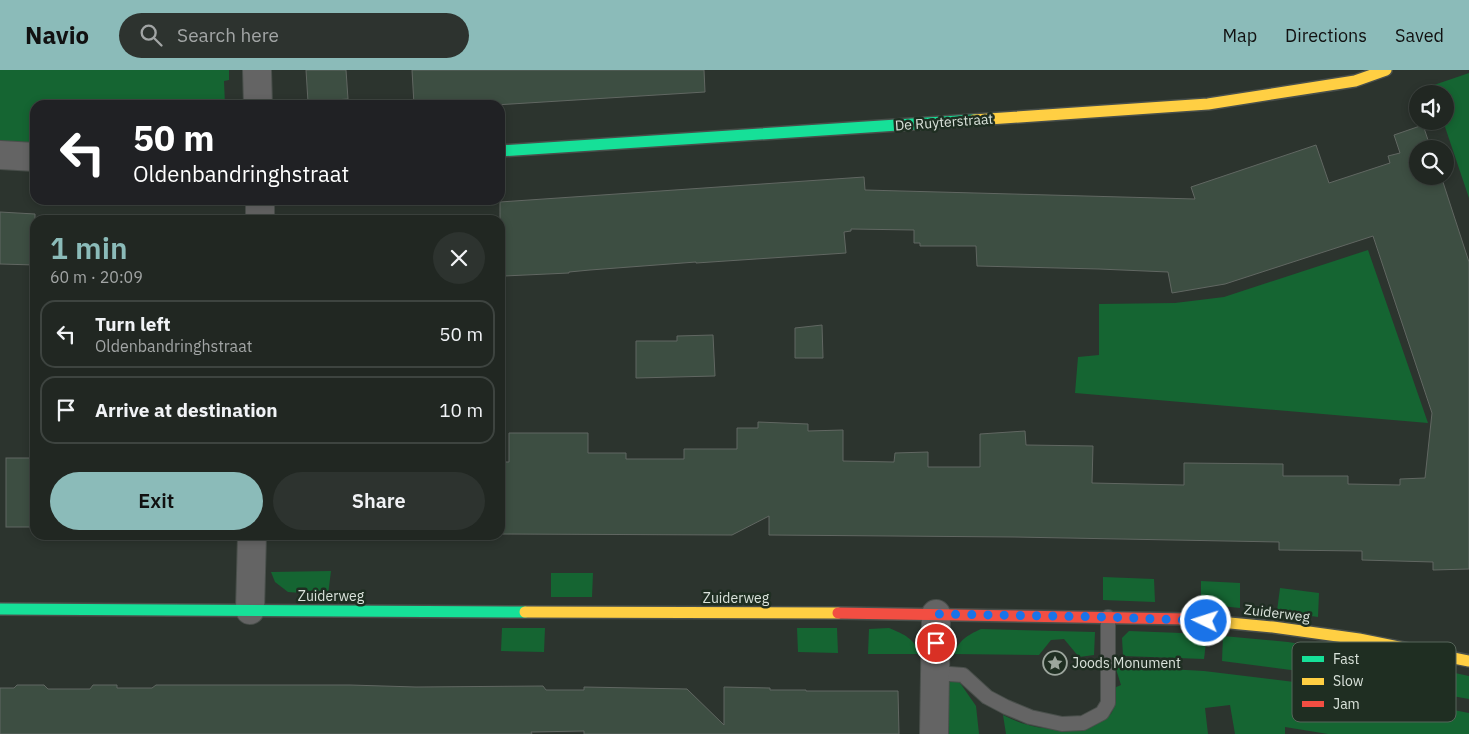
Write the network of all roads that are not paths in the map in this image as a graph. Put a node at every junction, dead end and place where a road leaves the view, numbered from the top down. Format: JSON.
{"nodes":[{"id":1,"x":257,"y":70,"type":"edge"},
{"id":2,"x":1386,"y":70,"type":"edge"},
{"id":3,"x":258,"y":100,"type":"edge"},
{"id":4,"x":505,"y":151,"type":"edge"},
{"id":5,"x":0,"y":155,"type":"edge"},
{"id":6,"x":30,"y":157,"type":"edge"},
{"id":7,"x":252,"y":540,"type":"edge"},
{"id":8,"x":0,"y":609,"type":"edge"},
{"id":9,"x":250,"y":610,"type":"junction"},
{"id":10,"x":936,"y":614,"type":"junction"},
{"id":11,"x":1108,"y":617,"type":"junction"},
{"id":12,"x":1374,"y":642,"type":"edge"},
{"id":13,"x":1456,"y":658,"type":"edge"},
{"id":14,"x":1469,"y":661,"type":"edge"},
{"id":15,"x":936,"y":673,"type":"junction"},
{"id":16,"x":934,"y":734,"type":"edge"}],
"edges":[{"from":1,"to":3,"type":"street"},
{"from":2,"to":4,"type":"street","name":"De Ruyterstraat"},
{"from":5,"to":6,"type":"street"},
{"from":7,"to":9,"type":"street"},
{"from":8,"to":9,"type":"street","name":"Zuiderweg"},
{"from":9,"to":10,"type":"street","name":"Zuiderweg"},
{"from":10,"to":11,"type":"street","name":"Zuiderweg"},
{"from":10,"to":15,"type":"street"},
{"from":11,"to":12,"type":"street","name":"Zuiderweg"},
{"from":11,"to":15,"type":"lane"},
{"from":13,"to":14,"type":"street","name":"Zuiderweg"},
{"from":15,"to":16,"type":"street"}]}
